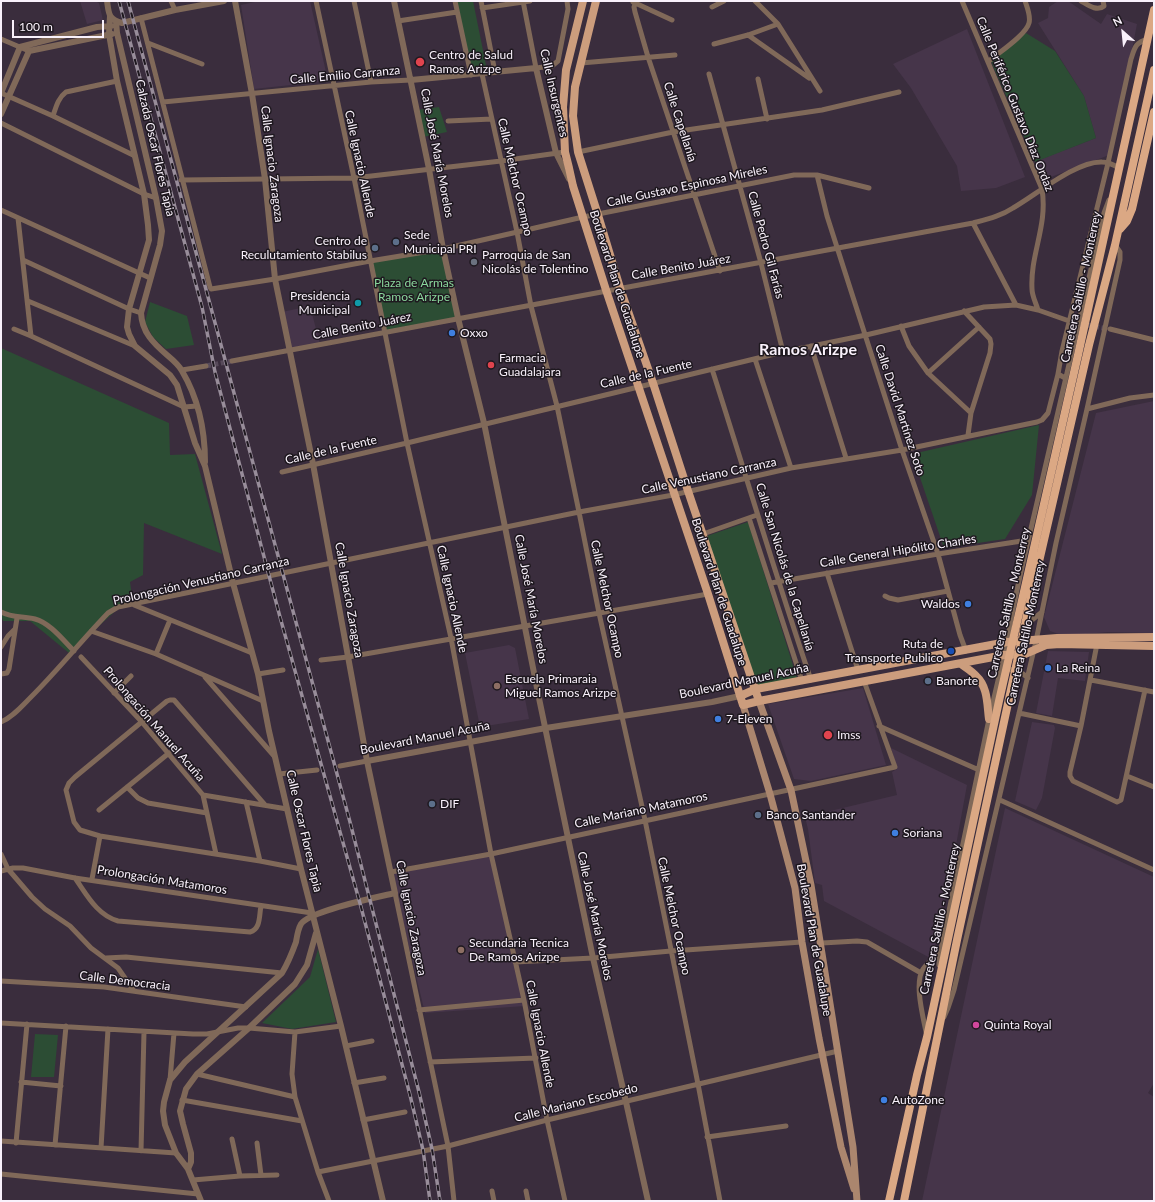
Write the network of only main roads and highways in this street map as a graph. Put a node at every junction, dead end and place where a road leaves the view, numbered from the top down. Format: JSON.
{"nodes":[{"id":1,"x":583,"y":1,"type":"edge"},
{"id":2,"x":596,"y":1,"type":"edge"},
{"id":3,"x":1154,"y":10,"type":"edge"},
{"id":4,"x":1154,"y":70,"type":"edge"},
{"id":5,"x":1154,"y":112,"type":"edge"},
{"id":6,"x":1118,"y":231,"type":"junction"},
{"id":7,"x":1154,"y":637,"type":"edge"},
{"id":8,"x":1154,"y":646,"type":"edge"},
{"id":9,"x":960,"y":664,"type":"junction"},
{"id":10,"x":756,"y":689,"type":"junction"},
{"id":11,"x":740,"y":696,"type":"junction"},
{"id":12,"x":759,"y":701,"type":"junction"},
{"id":13,"x":743,"y":705,"type":"junction"},
{"id":14,"x":989,"y":719,"type":"road end"},
{"id":15,"x":857,"y":1198,"type":"edge"},
{"id":16,"x":889,"y":1201,"type":"edge"},
{"id":17,"x":904,"y":1201,"type":"edge"}],
"edges":[{"from":1,"to":11,"type":"main road","name":"Boulevard Plan de Guadalupe"},
{"from":2,"to":10,"type":"main road","name":"Boulevard Plan de Guadalupe"},
{"from":3,"to":16,"type":"highway","name":"Carretera Saltillo - Monterrey"},
{"from":4,"to":6,"type":"highway","name":"Carretera Saltillo - Monterrey"},
{"from":5,"to":6,"type":"highway"},
{"from":6,"to":17,"type":"highway","name":"Carretera Saltillo - Monterrey"},
{"from":7,"to":10,"type":"main road","name":"Boulevard Manuel Acuña"},
{"from":8,"to":9,"type":"main road","name":"Boulevard Manuel Acuña"},
{"from":9,"to":12,"type":"main road","name":"Boulevard Manuel Acuña"},
{"from":9,"to":14,"type":"main road"},
{"from":10,"to":11,"type":"main road","name":"Boulevard Manuel Acuña"},
{"from":10,"to":12,"type":"main road","name":"Boulevard Plan de Guadalupe"},
{"from":11,"to":13,"type":"main road","name":"Boulevard Plan de Guadalupe"},
{"from":12,"to":13,"type":"main road","name":"Boulevard Manuel Acuña"},
{"from":12,"to":15,"type":"main road","name":"Boulevard Plan de Guadalupe"},
{"from":13,"to":15,"type":"main road","name":"Boulevard Plan de Guadalupe"}]}
